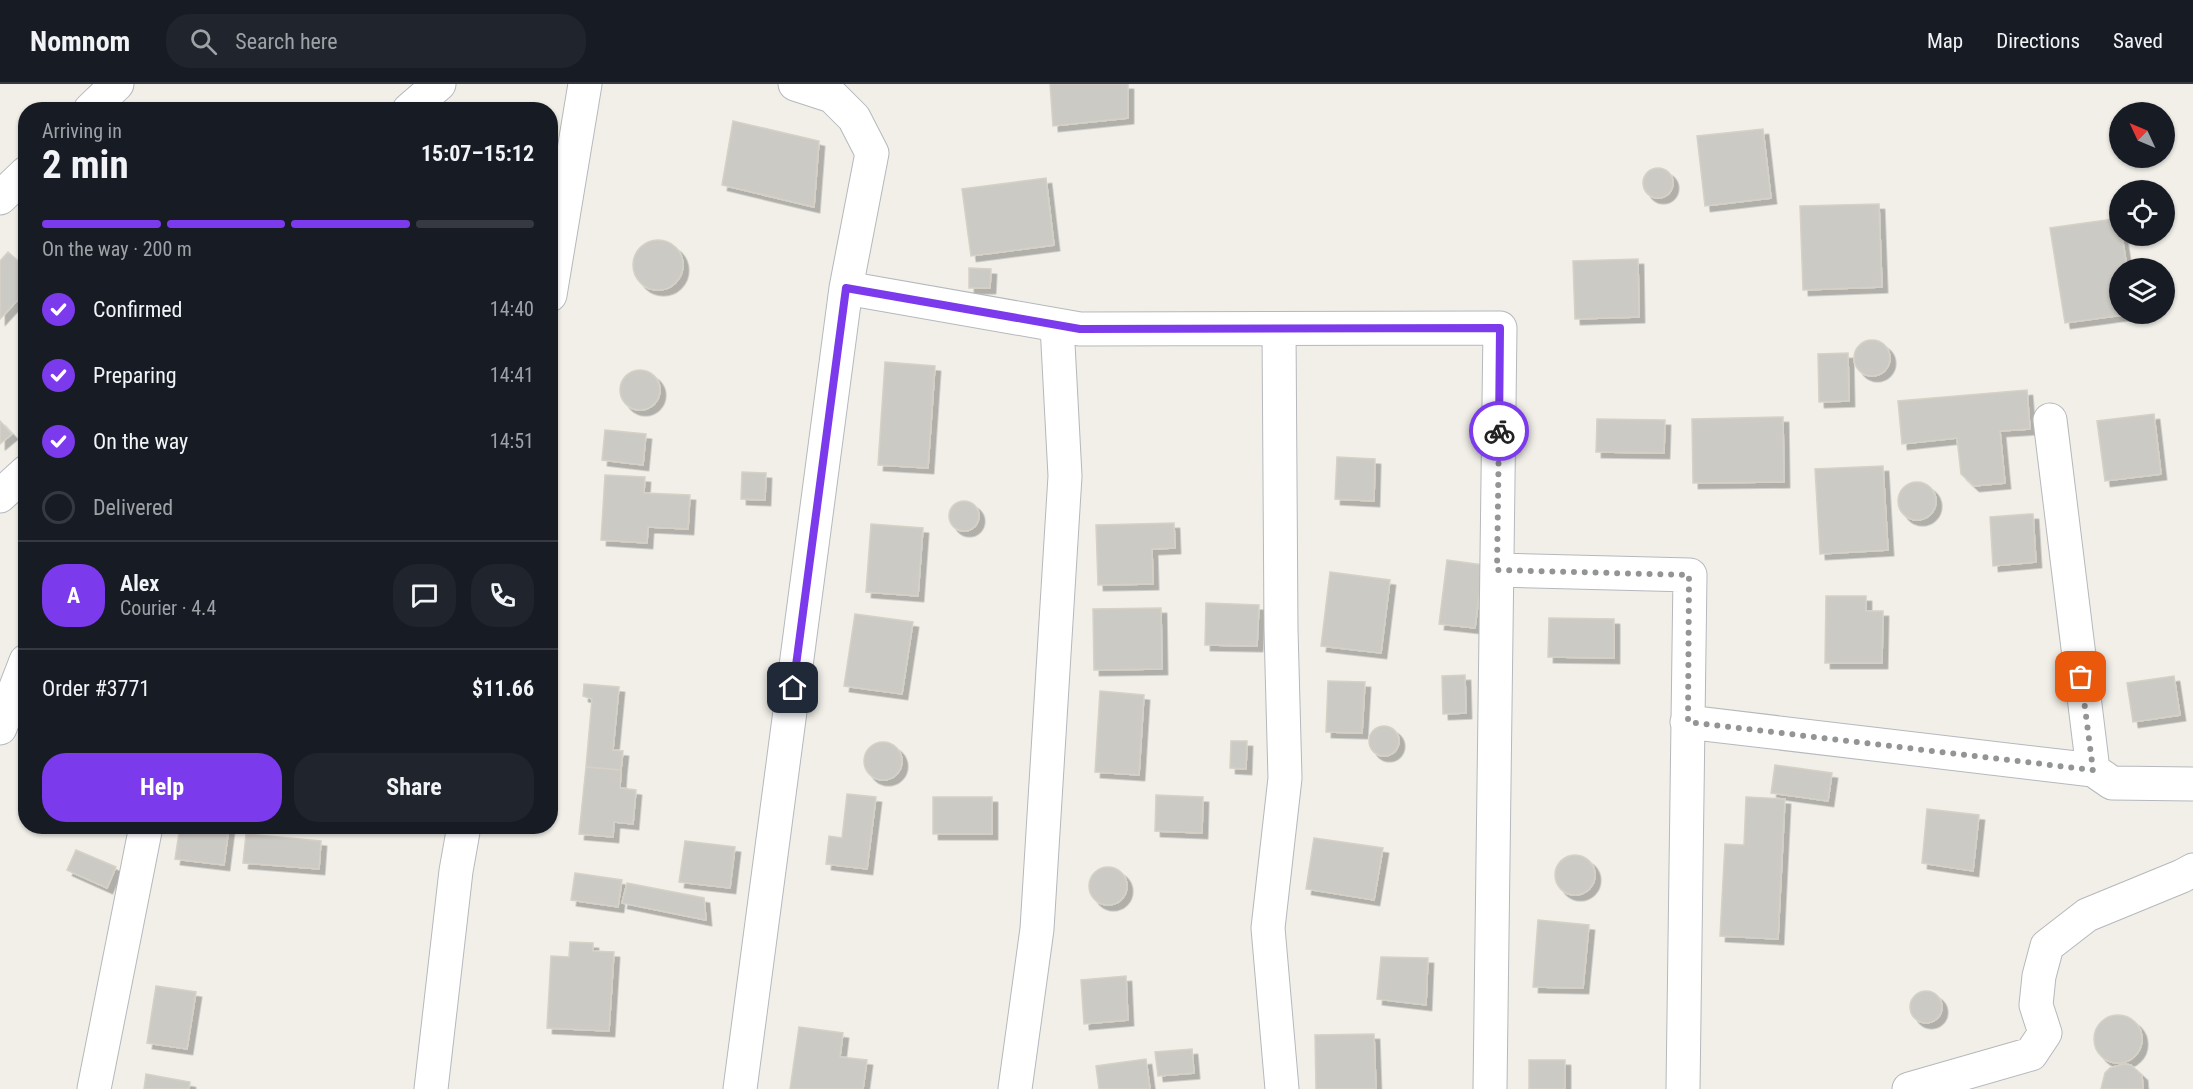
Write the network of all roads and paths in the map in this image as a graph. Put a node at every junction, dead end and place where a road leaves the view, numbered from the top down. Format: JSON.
{"nodes":[{"id":1,"x":117,"y":84,"type":"edge"},
{"id":2,"x":439,"y":84,"type":"edge"},
{"id":3,"x":585,"y":84,"type":"edge"},
{"id":4,"x":795,"y":84,"type":"edge"},
{"id":5,"x":98,"y":102,"type":"edge"},
{"id":6,"x":418,"y":102,"type":"edge"},
{"id":7,"x":18,"y":181,"type":"edge"},
{"id":8,"x":0,"y":198,"type":"edge"},
{"id":9,"x":558,"y":247,"type":"edge"},
{"id":10,"x":846,"y":288,"type":"junction"},
{"id":11,"x":1057,"y":325,"type":"junction"},
{"id":12,"x":1279,"y":328,"type":"junction"},
{"id":13,"x":2050,"y":420,"type":"dead end"},
{"id":14,"x":18,"y":479,"type":"edge"},
{"id":15,"x":0,"y":496,"type":"edge"},
{"id":16,"x":1497,"y":570,"type":"junction"},
{"id":17,"x":18,"y":682,"type":"edge"},
{"id":18,"x":1688,"y":722,"type":"junction"},
{"id":19,"x":0,"y":728,"type":"edge"},
{"id":20,"x":2093,"y":770,"type":"junction"},
{"id":21,"x":2193,"y":784,"type":"edge"},
{"id":22,"x":144,"y":834,"type":"edge"},
{"id":23,"x":463,"y":834,"type":"edge"},
{"id":24,"x":2193,"y":870,"type":"edge"},
{"id":25,"x":94,"y":1089,"type":"edge"},
{"id":26,"x":431,"y":1089,"type":"edge"},
{"id":27,"x":740,"y":1089,"type":"edge"},
{"id":28,"x":1014,"y":1089,"type":"edge"},
{"id":29,"x":1282,"y":1089,"type":"edge"},
{"id":30,"x":1490,"y":1089,"type":"edge"},
{"id":31,"x":1683,"y":1089,"type":"edge"},
{"id":32,"x":1909,"y":1089,"type":"edge"}],
"edges":[{"from":1,"to":5,"type":"street"},
{"from":2,"to":6,"type":"street"},
{"from":3,"to":9,"type":"street"},
{"from":4,"to":10,"type":"street"},
{"from":7,"to":8,"type":"street"},
{"from":10,"to":11,"type":"street"},
{"from":10,"to":27,"type":"street"},
{"from":11,"to":12,"type":"street"},
{"from":11,"to":28,"type":"street"},
{"from":12,"to":16,"type":"street"},
{"from":12,"to":29,"type":"street"},
{"from":13,"to":20,"type":"street"},
{"from":14,"to":15,"type":"street"},
{"from":16,"to":18,"type":"street"},
{"from":16,"to":30,"type":"street"},
{"from":17,"to":19,"type":"street"},
{"from":18,"to":20,"type":"street"},
{"from":18,"to":31,"type":"street"},
{"from":20,"to":21,"type":"street"},
{"from":22,"to":25,"type":"street"},
{"from":23,"to":26,"type":"street"},
{"from":24,"to":32,"type":"street"}]}
